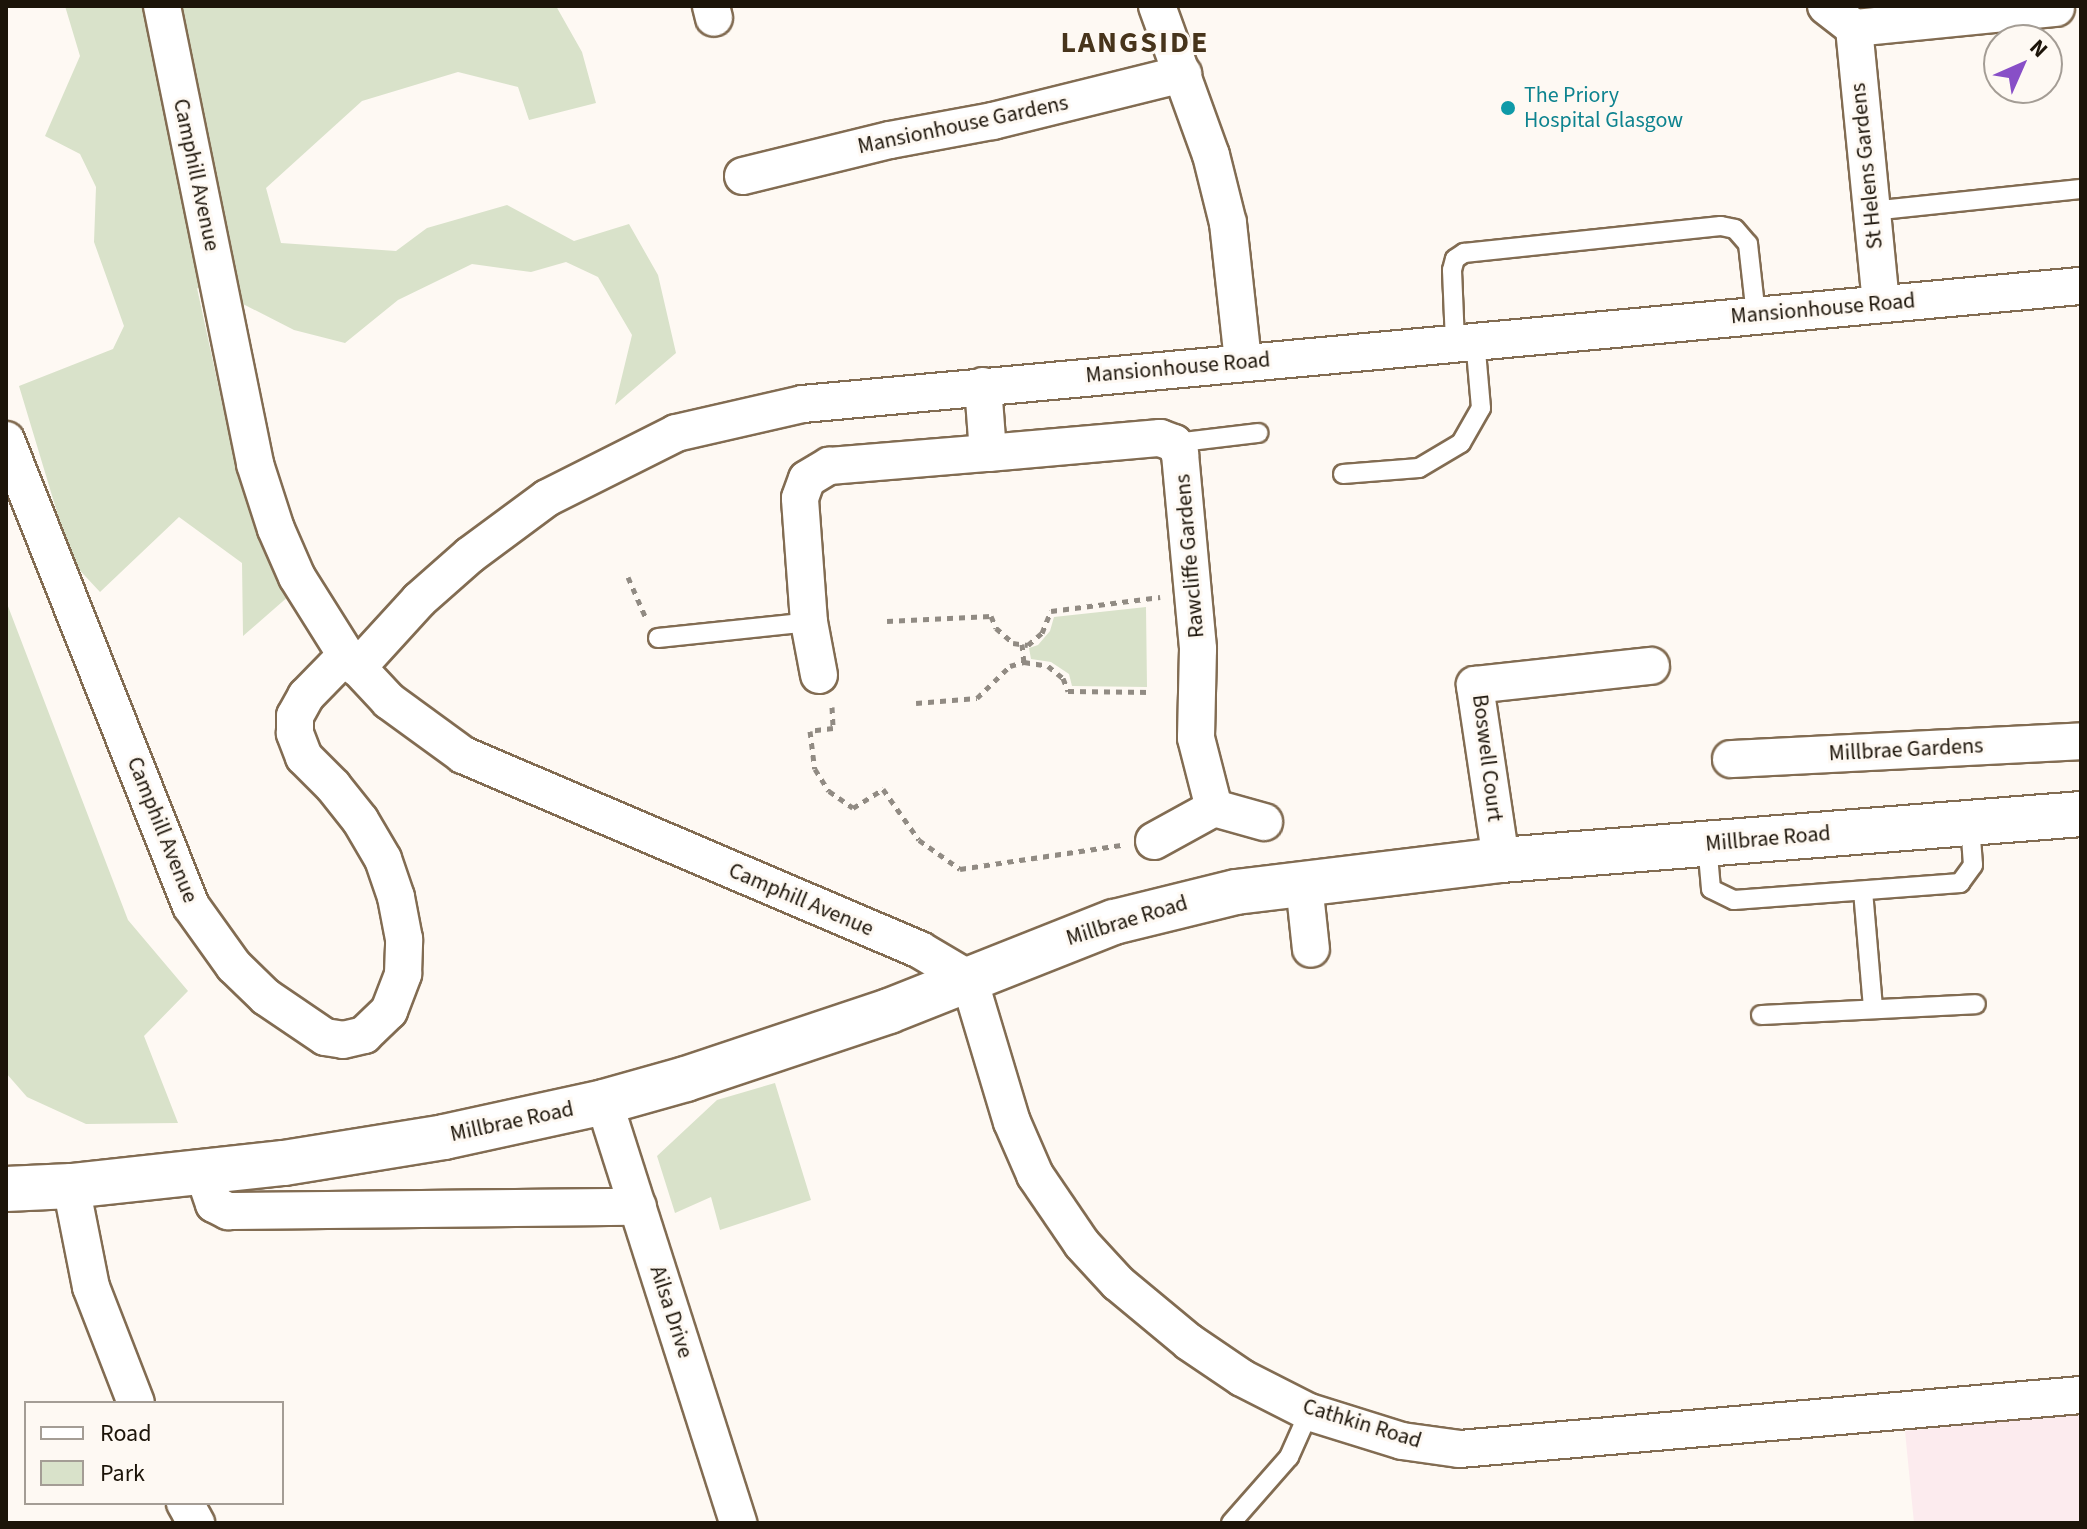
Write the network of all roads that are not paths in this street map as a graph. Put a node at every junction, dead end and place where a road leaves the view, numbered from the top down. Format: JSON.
{"nodes":[{"id":1,"x":162,"y":6,"type":"edge"},
{"id":2,"x":1157,"y":6,"type":"edge"},
{"id":3,"x":1826,"y":6,"type":"edge"},
{"id":4,"x":2056,"y":8,"type":"dead end"},
{"id":5,"x":1854,"y":28,"type":"junction"},
{"id":6,"x":1183,"y":74,"type":"junction"},
{"id":7,"x":743,"y":176,"type":"dead end"},
{"id":8,"x":2081,"y":189,"type":"edge"},
{"id":9,"x":1871,"y":211,"type":"junction"},
{"id":10,"x":2081,"y":286,"type":"edge"},
{"id":11,"x":1881,"y":303,"type":"junction"},
{"id":12,"x":1756,"y":315,"type":"junction"},
{"id":13,"x":1465,"y":341,"type":"junction"},
{"id":14,"x":1243,"y":361,"type":"junction"},
{"id":15,"x":983,"y":386,"type":"junction"},
{"id":16,"x":1258,"y":433,"type":"dead end"},
{"id":17,"x":6,"y":440,"type":"edge"},
{"id":18,"x":1174,"y":443,"type":"junction"},
{"id":19,"x":988,"y":453,"type":"junction"},
{"id":20,"x":1343,"y":474,"type":"dead end"},
{"id":21,"x":809,"y":622,"type":"junction"},
{"id":22,"x":661,"y":638,"type":"road end"},
{"id":23,"x":352,"y":661,"type":"junction"},
{"id":24,"x":1651,"y":666,"type":"dead end"},
{"id":25,"x":819,"y":675,"type":"road end"},
{"id":26,"x":2081,"y":741,"type":"edge"},
{"id":27,"x":1731,"y":759,"type":"dead end"},
{"id":28,"x":1214,"y":808,"type":"junction"},
{"id":29,"x":2081,"y":814,"type":"edge"},
{"id":30,"x":1264,"y":822,"type":"dead end"},
{"id":31,"x":1969,"y":823,"type":"junction"},
{"id":32,"x":1154,"y":841,"type":"road end"},
{"id":33,"x":1707,"y":844,"type":"junction"},
{"id":34,"x":1501,"y":860,"type":"junction"},
{"id":35,"x":1304,"y":884,"type":"junction"},
{"id":36,"x":1863,"y":891,"type":"junction"},
{"id":37,"x":1311,"y":949,"type":"dead end"},
{"id":38,"x":969,"y":979,"type":"junction"},
{"id":39,"x":1976,"y":1004,"type":"dead end"},
{"id":40,"x":1873,"y":1007,"type":"junction"},
{"id":41,"x":1761,"y":1015,"type":"dead end"},
{"id":42,"x":604,"y":1102,"type":"junction"},
{"id":43,"x":203,"y":1172,"type":"junction"},
{"id":44,"x":7,"y":1186,"type":"edge"},
{"id":45,"x":71,"y":1186,"type":"junction"},
{"id":46,"x":638,"y":1207,"type":"junction"},
{"id":47,"x":2081,"y":1395,"type":"edge"},
{"id":48,"x":135,"y":1401,"type":"edge"},
{"id":49,"x":1309,"y":1412,"type":"junction"},
{"id":50,"x":186,"y":1505,"type":"edge"},
{"id":51,"x":196,"y":1523,"type":"edge"},
{"id":52,"x":738,"y":1523,"type":"edge"},
{"id":53,"x":1231,"y":1523,"type":"edge"}],
"edges":[{"from":1,"to":23,"type":"street","name":"Camphill Avenue"},
{"from":2,"to":6,"type":"street"},
{"from":3,"to":5,"type":"street"},
{"from":4,"to":5,"type":"street"},
{"from":5,"to":9,"type":"street","name":"St Helens Gardens"},
{"from":6,"to":7,"type":"street","name":"Mansionhouse Gardens"},
{"from":6,"to":14,"type":"street"},
{"from":8,"to":9,"type":"lane"},
{"from":9,"to":11,"type":"street","name":"St Helens Gardens"},
{"from":10,"to":11,"type":"street","name":"Mansionhouse Road"},
{"from":11,"to":12,"type":"street","name":"Mansionhouse Road"},
{"from":12,"to":13,"type":"street","name":"Mansionhouse Road"},
{"from":12,"to":13,"type":"lane"},
{"from":13,"to":14,"type":"street","name":"Mansionhouse Road"},
{"from":13,"to":20,"type":"lane"},
{"from":14,"to":15,"type":"street","name":"Mansionhouse Road"},
{"from":15,"to":19,"type":"street"},
{"from":15,"to":23,"type":"street","name":"Mansionhouse Road"},
{"from":16,"to":18,"type":"lane"},
{"from":17,"to":23,"type":"street","name":"Camphill Avenue"},
{"from":18,"to":19,"type":"street","name":"Rawcliffe Gardens"},
{"from":18,"to":28,"type":"street","name":"Rawcliffe Gardens"},
{"from":19,"to":21,"type":"street","name":"Rawcliffe Gardens"},
{"from":21,"to":22,"type":"lane"},
{"from":21,"to":25,"type":"street","name":"Rawcliffe Gardens"},
{"from":23,"to":38,"type":"street","name":"Camphill Avenue"},
{"from":24,"to":34,"type":"street","name":"Boswell Court"},
{"from":26,"to":27,"type":"street","name":"Millbrae Gardens"},
{"from":28,"to":30,"type":"street"},
{"from":28,"to":32,"type":"street"},
{"from":29,"to":31,"type":"street","name":"Millbrae Road"},
{"from":31,"to":33,"type":"street","name":"Millbrae Road"},
{"from":31,"to":36,"type":"lane"},
{"from":33,"to":34,"type":"street","name":"Millbrae Road"},
{"from":33,"to":36,"type":"lane"},
{"from":34,"to":35,"type":"street","name":"Millbrae Road"},
{"from":35,"to":37,"type":"street"},
{"from":35,"to":38,"type":"street","name":"Millbrae Road"},
{"from":36,"to":40,"type":"lane"},
{"from":38,"to":42,"type":"street","name":"Millbrae Road"},
{"from":38,"to":49,"type":"street","name":"Cathkin Road"},
{"from":39,"to":40,"type":"lane"},
{"from":40,"to":41,"type":"lane"},
{"from":42,"to":43,"type":"street","name":"Millbrae Road"},
{"from":42,"to":46,"type":"street","name":"Ailsa Drive"},
{"from":43,"to":45,"type":"street","name":"Millbrae Road"},
{"from":43,"to":46,"type":"street"},
{"from":44,"to":45,"type":"street","name":"Millbrae Road"},
{"from":45,"to":48,"type":"street"},
{"from":46,"to":52,"type":"street","name":"Ailsa Drive"},
{"from":47,"to":49,"type":"street","name":"Cathkin Road"},
{"from":49,"to":53,"type":"lane"},
{"from":50,"to":51,"type":"street"}]}
